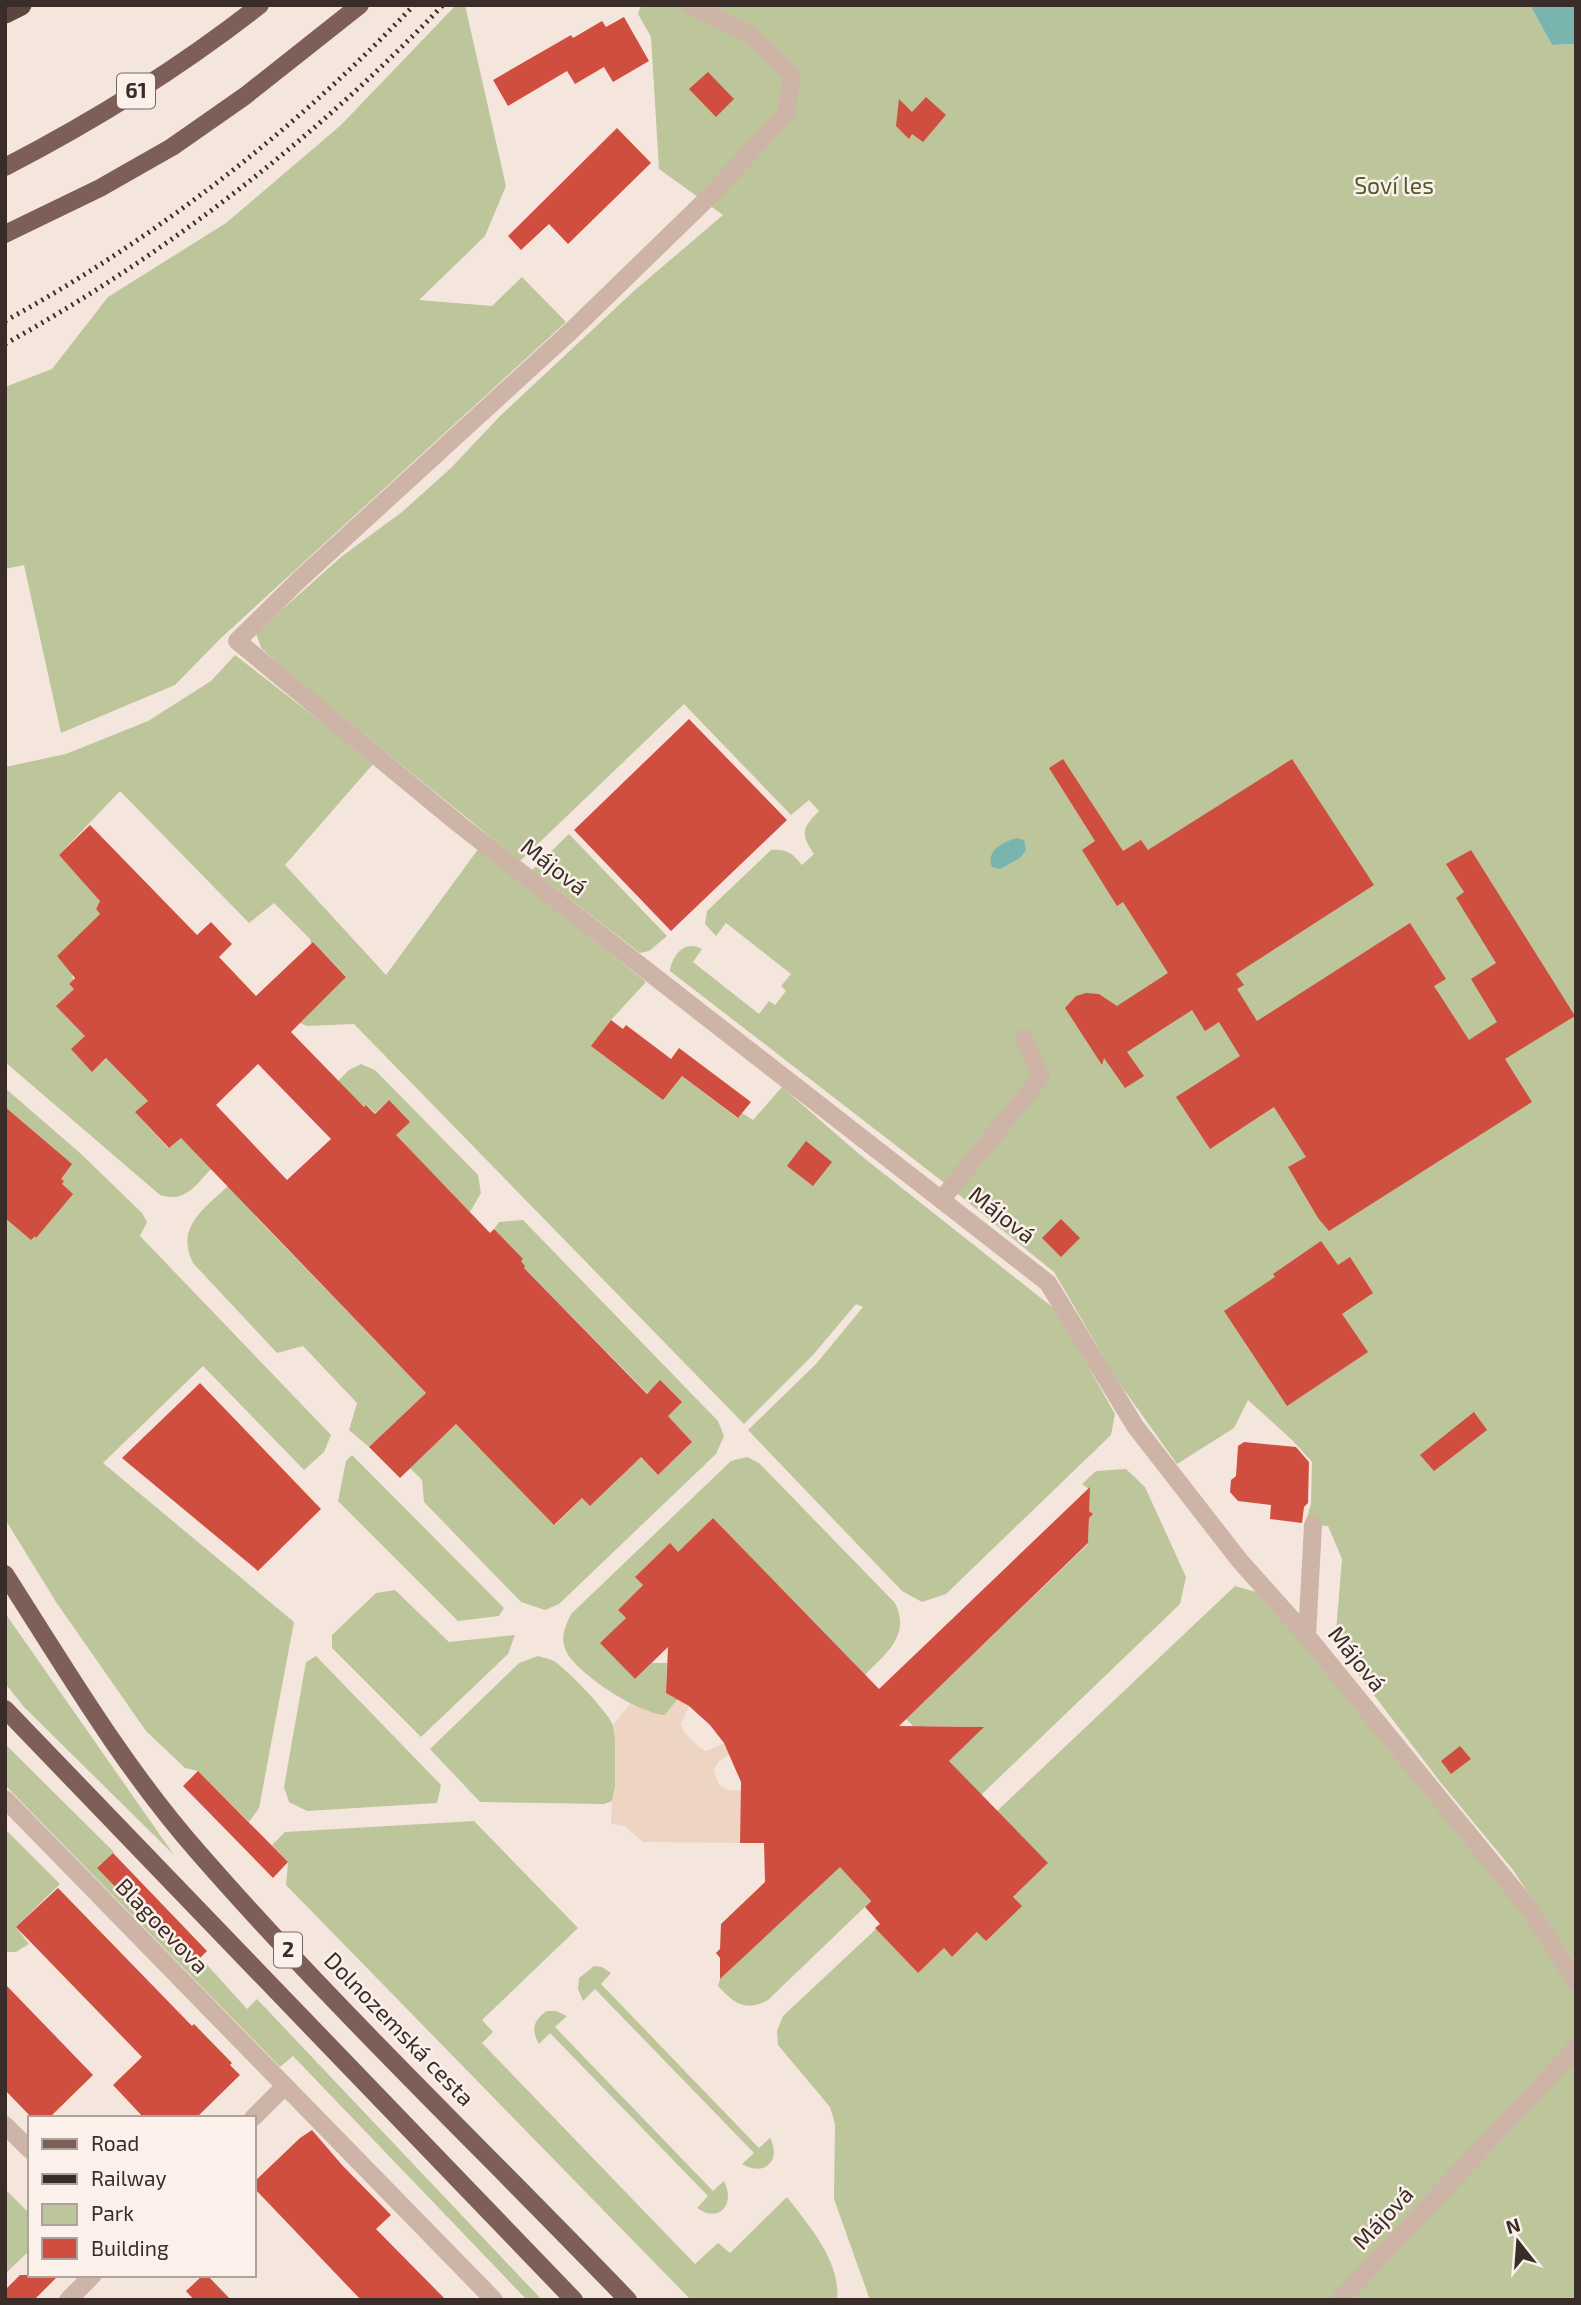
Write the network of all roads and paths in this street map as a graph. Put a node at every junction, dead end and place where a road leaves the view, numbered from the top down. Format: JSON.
{"nodes":[{"id":1,"x":21,"y":5,"type":"edge"},
{"id":2,"x":260,"y":5,"type":"edge"},
{"id":3,"x":359,"y":5,"type":"edge"},
{"id":4,"x":690,"y":5,"type":"edge"},
{"id":5,"x":5,"y":13,"type":"edge"},
{"id":6,"x":5,"y":167,"type":"edge"},
{"id":7,"x":5,"y":234,"type":"edge"},
{"id":8,"x":1024,"y":1038,"type":"dead end"},
{"id":9,"x":942,"y":1199,"type":"junction"},
{"id":10,"x":1313,"y":1525,"type":"dead end"},
{"id":11,"x":5,"y":1574,"type":"edge"},
{"id":12,"x":1307,"y":1636,"type":"junction"},
{"id":13,"x":5,"y":1709,"type":"edge"},
{"id":14,"x":5,"y":1799,"type":"edge"},
{"id":15,"x":1576,"y":1982,"type":"edge"},
{"id":16,"x":1576,"y":2048,"type":"edge"},
{"id":17,"x":285,"y":2087,"type":"junction"},
{"id":18,"x":255,"y":2116,"type":"edge"},
{"id":19,"x":5,"y":2125,"type":"edge"},
{"id":20,"x":28,"y":2148,"type":"edge"},
{"id":21,"x":91,"y":2277,"type":"edge"},
{"id":22,"x":68,"y":2300,"type":"edge"},
{"id":23,"x":494,"y":2300,"type":"edge"},
{"id":24,"x":574,"y":2300,"type":"edge"},
{"id":25,"x":628,"y":2300,"type":"edge"},
{"id":26,"x":1340,"y":2300,"type":"edge"}],
"edges":[{"from":1,"to":5,"type":"highway"},
{"from":2,"to":6,"type":"main road","number":"61"},
{"from":3,"to":7,"type":"main road"},
{"from":4,"to":9,"type":"street","name":"Májová"},
{"from":8,"to":9,"type":"street"},
{"from":9,"to":12,"type":"street","name":"Májová"},
{"from":10,"to":12,"type":"street"},
{"from":11,"to":25,"type":"main road","name":"Dolnozemská cesta","number":"2"},
{"from":12,"to":15,"type":"street","name":"Májová"},
{"from":13,"to":24,"type":"main road","number":"2"},
{"from":14,"to":17,"type":"street","name":"Blagoevova"},
{"from":16,"to":26,"type":"street","name":"Májová"},
{"from":17,"to":18,"type":"street"},
{"from":17,"to":23,"type":"street","name":"Blagoevova"},
{"from":19,"to":20,"type":"street"},
{"from":21,"to":22,"type":"street"}]}
